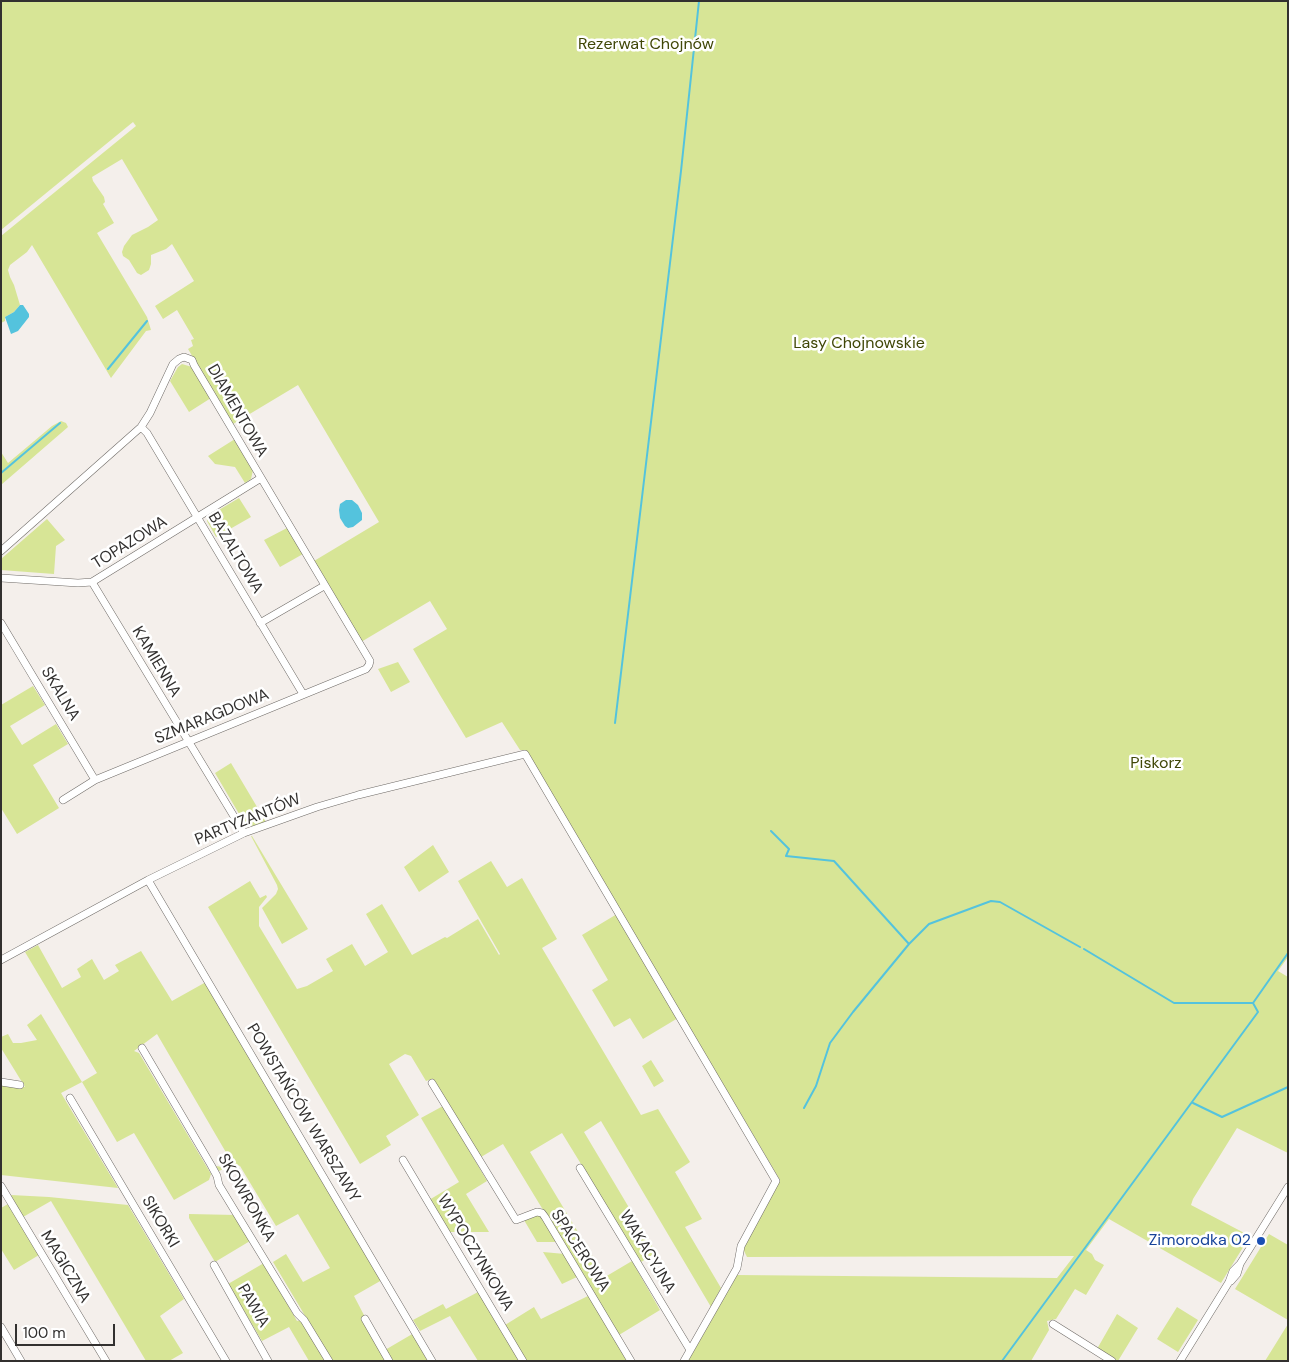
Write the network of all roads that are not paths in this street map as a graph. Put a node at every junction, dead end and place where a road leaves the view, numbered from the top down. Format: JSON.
{"nodes":[{"id":1,"x":141,"y":427,"type":"junction"},
{"id":2,"x":260,"y":478,"type":"junction"},
{"id":3,"x":197,"y":518,"type":"junction"},
{"id":4,"x":1,"y":551,"type":"edge"},
{"id":5,"x":1,"y":578,"type":"edge"},
{"id":6,"x":92,"y":582,"type":"junction"},
{"id":7,"x":324,"y":586,"type":"junction"},
{"id":8,"x":1,"y":623,"type":"edge"},
{"id":9,"x":260,"y":623,"type":"junction"},
{"id":10,"x":370,"y":662,"type":"joint"},
{"id":11,"x":303,"y":694,"type":"junction"},
{"id":12,"x":188,"y":741,"type":"junction"},
{"id":13,"x":95,"y":780,"type":"junction"},
{"id":14,"x":63,"y":800,"type":"dead end"},
{"id":15,"x":244,"y":833,"type":"junction"},
{"id":16,"x":148,"y":880,"type":"junction"},
{"id":17,"x":1,"y":960,"type":"edge"},
{"id":18,"x":142,"y":1048,"type":"dead end"},
{"id":19,"x":1,"y":1082,"type":"edge"},
{"id":20,"x":432,"y":1083,"type":"dead end"},
{"id":21,"x":20,"y":1084,"type":"dead end"},
{"id":22,"x":70,"y":1098,"type":"dead end"},
{"id":23,"x":403,"y":1160,"type":"dead end"},
{"id":24,"x":580,"y":1168,"type":"dead end"},
{"id":25,"x":1,"y":1186,"type":"edge"},
{"id":26,"x":1288,"y":1187,"type":"edge"},
{"id":27,"x":214,"y":1265,"type":"dead end"},
{"id":28,"x":365,"y":1319,"type":"dead end"},
{"id":29,"x":1052,"y":1324,"type":"dead end"},
{"id":30,"x":1,"y":1327,"type":"edge"},
{"id":31,"x":690,"y":1350,"type":"junction"},
{"id":32,"x":21,"y":1361,"type":"edge"},
{"id":33,"x":106,"y":1361,"type":"edge"},
{"id":34,"x":226,"y":1361,"type":"edge"},
{"id":35,"x":268,"y":1361,"type":"edge"},
{"id":36,"x":329,"y":1361,"type":"edge"},
{"id":37,"x":390,"y":1361,"type":"edge"},
{"id":38,"x":432,"y":1361,"type":"edge"},
{"id":39,"x":523,"y":1361,"type":"edge"},
{"id":40,"x":631,"y":1361,"type":"edge"},
{"id":41,"x":684,"y":1361,"type":"edge"},
{"id":42,"x":1112,"y":1361,"type":"edge"},
{"id":43,"x":1180,"y":1361,"type":"edge"}],
"edges":[{"from":1,"to":2,"type":"street","name":"DIAMENTOWA"},
{"from":1,"to":3,"type":"street","name":"BAZALTOWA"},
{"from":1,"to":4,"type":"street","name":"DIAMENTOWA"},
{"from":2,"to":3,"type":"street","name":"TOPAZOWA"},
{"from":2,"to":7,"type":"street","name":"DIAMENTOWA"},
{"from":3,"to":6,"type":"street","name":"TOPAZOWA"},
{"from":3,"to":9,"type":"street","name":"BAZALTOWA"},
{"from":5,"to":6,"type":"street","name":"TOPAZOWA"},
{"from":6,"to":12,"type":"street","name":"KAMIENNA"},
{"from":7,"to":9,"type":"street"},
{"from":7,"to":10,"type":"street","name":"DIAMENTOWA"},
{"from":8,"to":13,"type":"street","name":"SKALNA"},
{"from":9,"to":11,"type":"street","name":"BAZALTOWA"},
{"from":10,"to":11,"type":"street","name":"SZMARAGDOWA"},
{"from":11,"to":12,"type":"street","name":"SZMARAGDOWA"},
{"from":12,"to":13,"type":"street","name":"SZMARAGDOWA"},
{"from":12,"to":15,"type":"street","name":"KAMIENNA"},
{"from":13,"to":14,"type":"street","name":"SZMARAGDOWA"},
{"from":15,"to":16,"type":"street","name":"PARTYZANTÓW"},
{"from":15,"to":31,"type":"street","name":"PARTYZANTÓW"},
{"from":16,"to":17,"type":"street","name":"PARTYZANTÓW"},
{"from":16,"to":38,"type":"street","name":"POWSTAŃCÓW WARSZAWY"},
{"from":18,"to":36,"type":"street","name":"SKOWRONKA"},
{"from":19,"to":21,"type":"street"},
{"from":20,"to":40,"type":"street","name":"SPACEROWA"},
{"from":22,"to":34,"type":"street","name":"SIKORKI"},
{"from":23,"to":39,"type":"street","name":"WYPOCZYNKOWA"},
{"from":24,"to":31,"type":"street","name":"WAKACYJNA"},
{"from":25,"to":33,"type":"street","name":"MAGICZNA"},
{"from":26,"to":43,"type":"street"},
{"from":27,"to":35,"type":"street","name":"PAWIA"},
{"from":28,"to":37,"type":"street"},
{"from":29,"to":42,"type":"street"},
{"from":30,"to":32,"type":"street"},
{"from":31,"to":41,"type":"street"}]}
